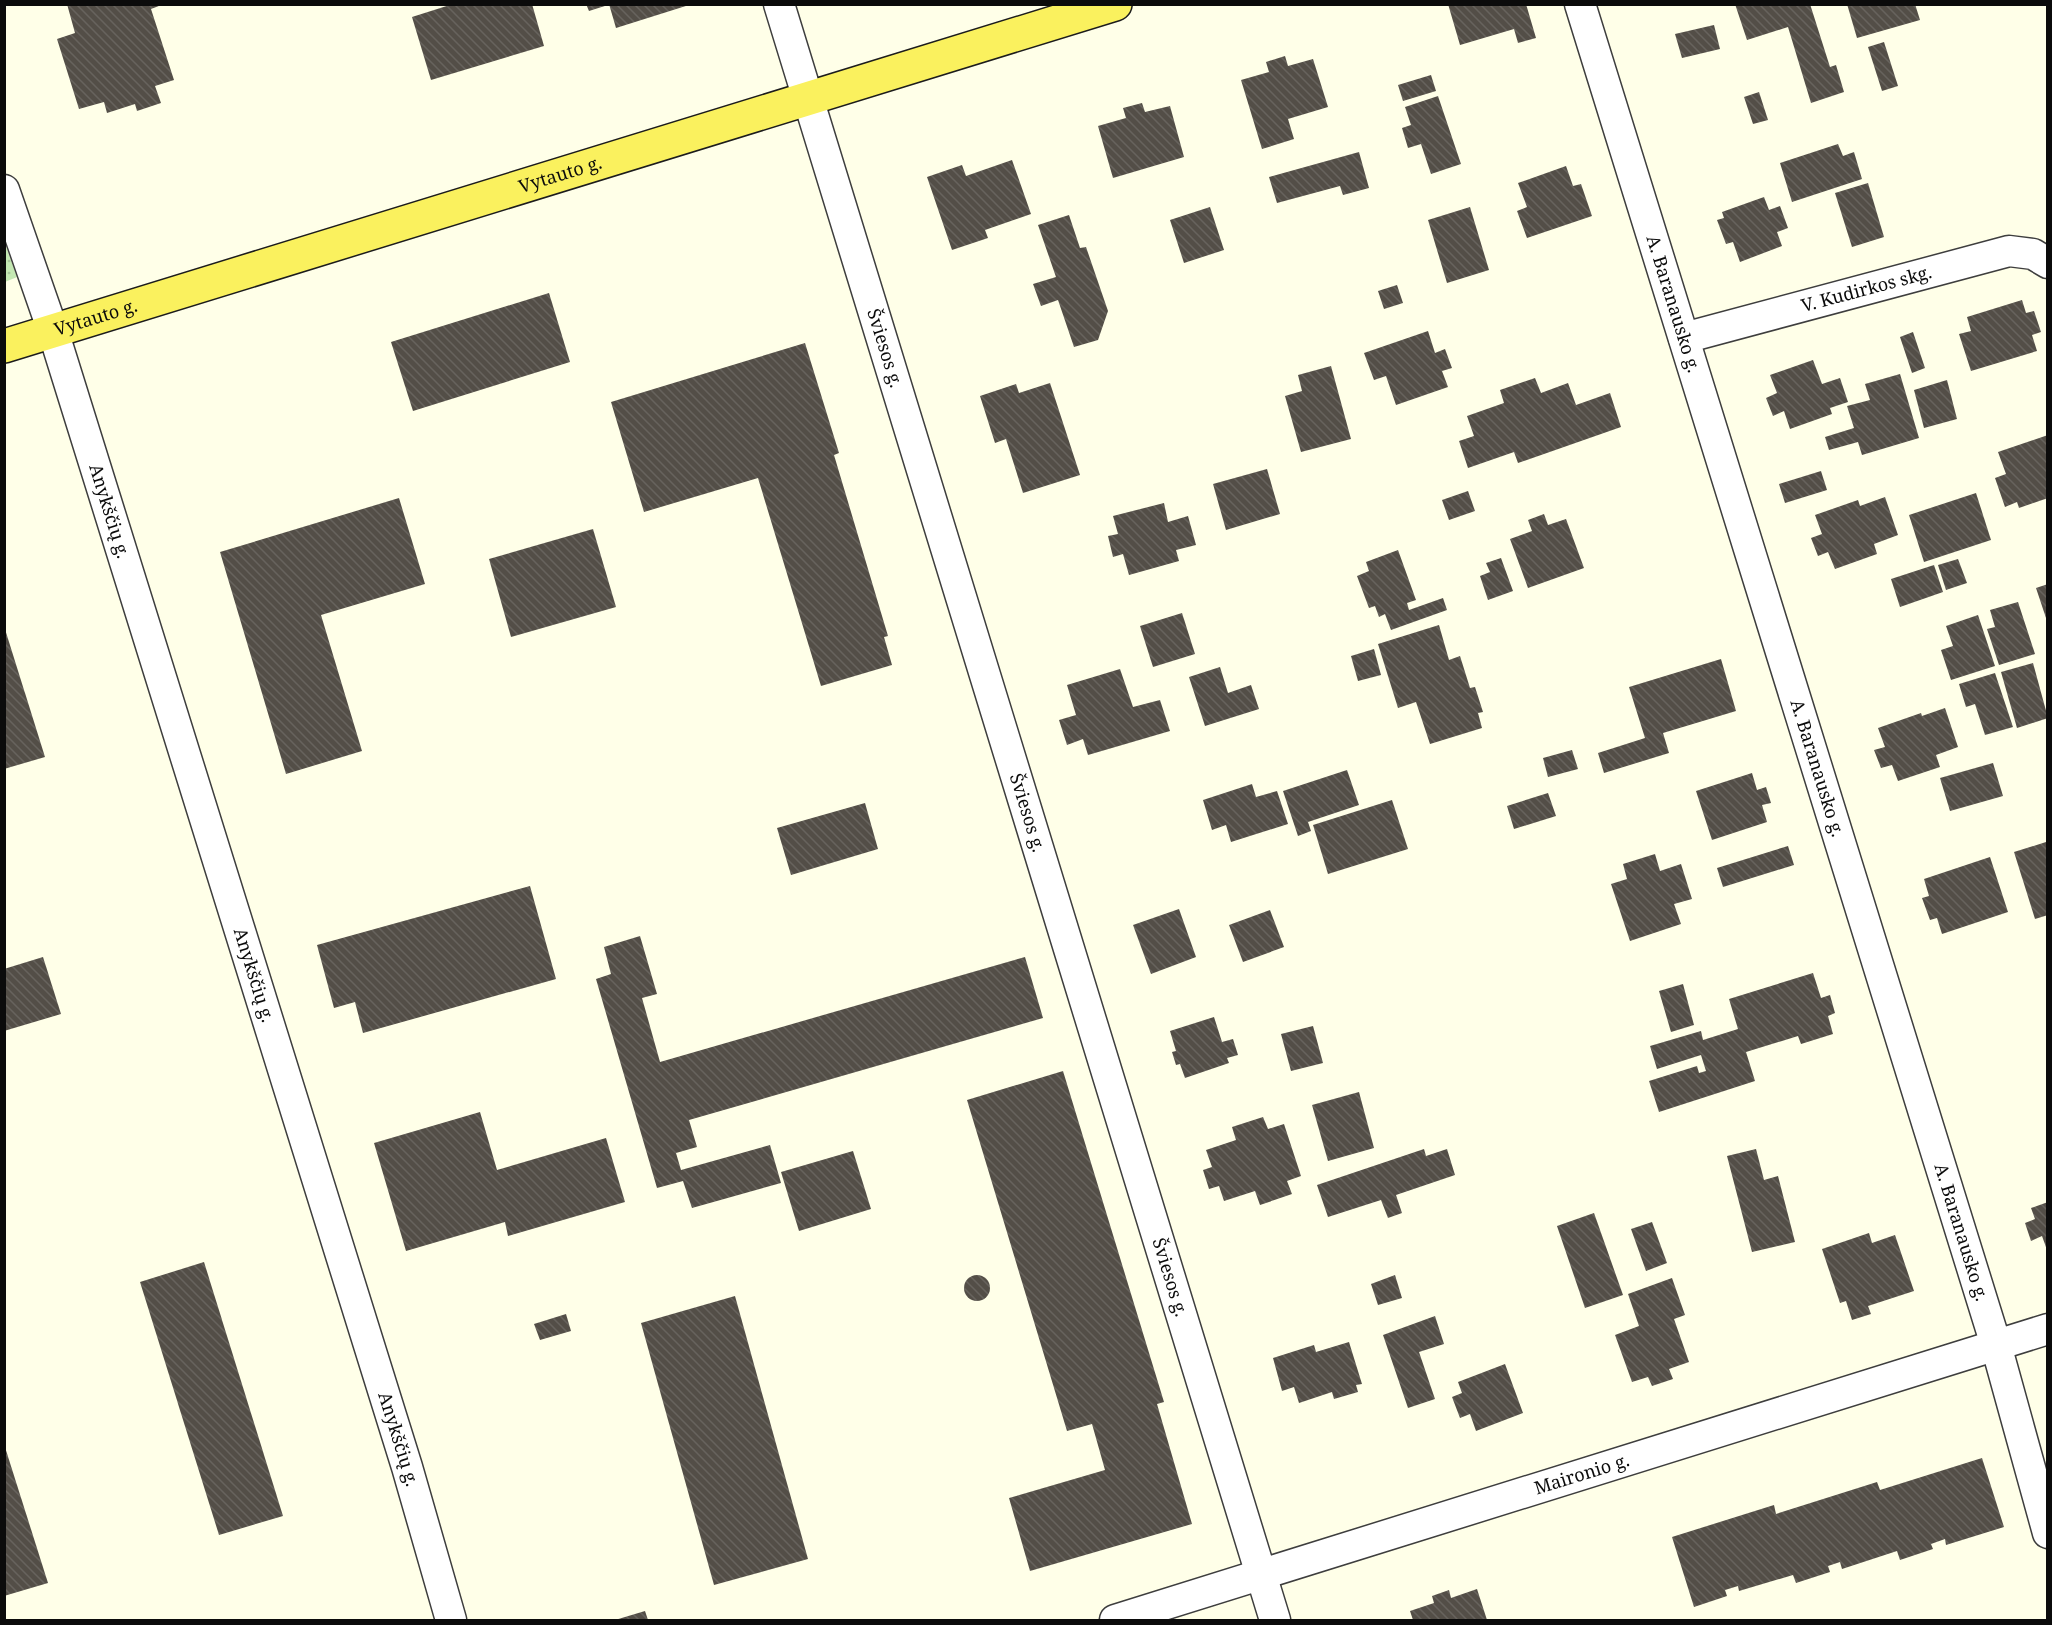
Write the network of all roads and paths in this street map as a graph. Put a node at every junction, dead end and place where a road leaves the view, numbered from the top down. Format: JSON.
{"nodes":[{"id":1,"x":779,"y":4,"type":"edge"},
{"id":2,"x":1115,"y":4,"type":"edge"},
{"id":3,"x":1580,"y":4,"type":"edge"},
{"id":4,"x":808,"y":97,"type":"junction"},
{"id":5,"x":4,"y":190,"type":"edge"},
{"id":6,"x":2048,"y":263,"type":"edge"},
{"id":7,"x":53,"y":331,"type":"junction"},
{"id":8,"x":1684,"y":338,"type":"junction"},
{"id":9,"x":4,"y":346,"type":"edge"},
{"id":10,"x":2048,"y":1329,"type":"edge"},
{"id":11,"x":1996,"y":1345,"type":"junction"},
{"id":12,"x":2048,"y":1533,"type":"edge"},
{"id":13,"x":1261,"y":1574,"type":"junction"},
{"id":14,"x":451,"y":1620,"type":"edge"},
{"id":15,"x":1115,"y":1620,"type":"edge"},
{"id":16,"x":1275,"y":1620,"type":"edge"}],
"edges":[{"from":1,"to":4,"type":"street","name":"Šviesos g."},
{"from":2,"to":4,"type":"main road","name":"Vytauto g."},
{"from":3,"to":8,"type":"street","name":"A. Baranausko g."},
{"from":4,"to":7,"type":"main road","name":"Vytauto g."},
{"from":4,"to":13,"type":"street","name":"Šviesos g."},
{"from":5,"to":7,"type":"street","name":"Anykščių g."},
{"from":6,"to":8,"type":"street","name":"V. Kudirkos skg."},
{"from":7,"to":9,"type":"main road","name":"Vytauto g."},
{"from":7,"to":14,"type":"street","name":"Anykščių g."},
{"from":8,"to":11,"type":"street","name":"A. Baranausko g."},
{"from":10,"to":11,"type":"street","name":"Maironio g."},
{"from":11,"to":12,"type":"street","name":"A. Baranausko g."},
{"from":11,"to":13,"type":"street","name":"Maironio g."},
{"from":13,"to":15,"type":"street","name":"Maironio g."},
{"from":13,"to":16,"type":"street","name":"Šviesos g."}]}
